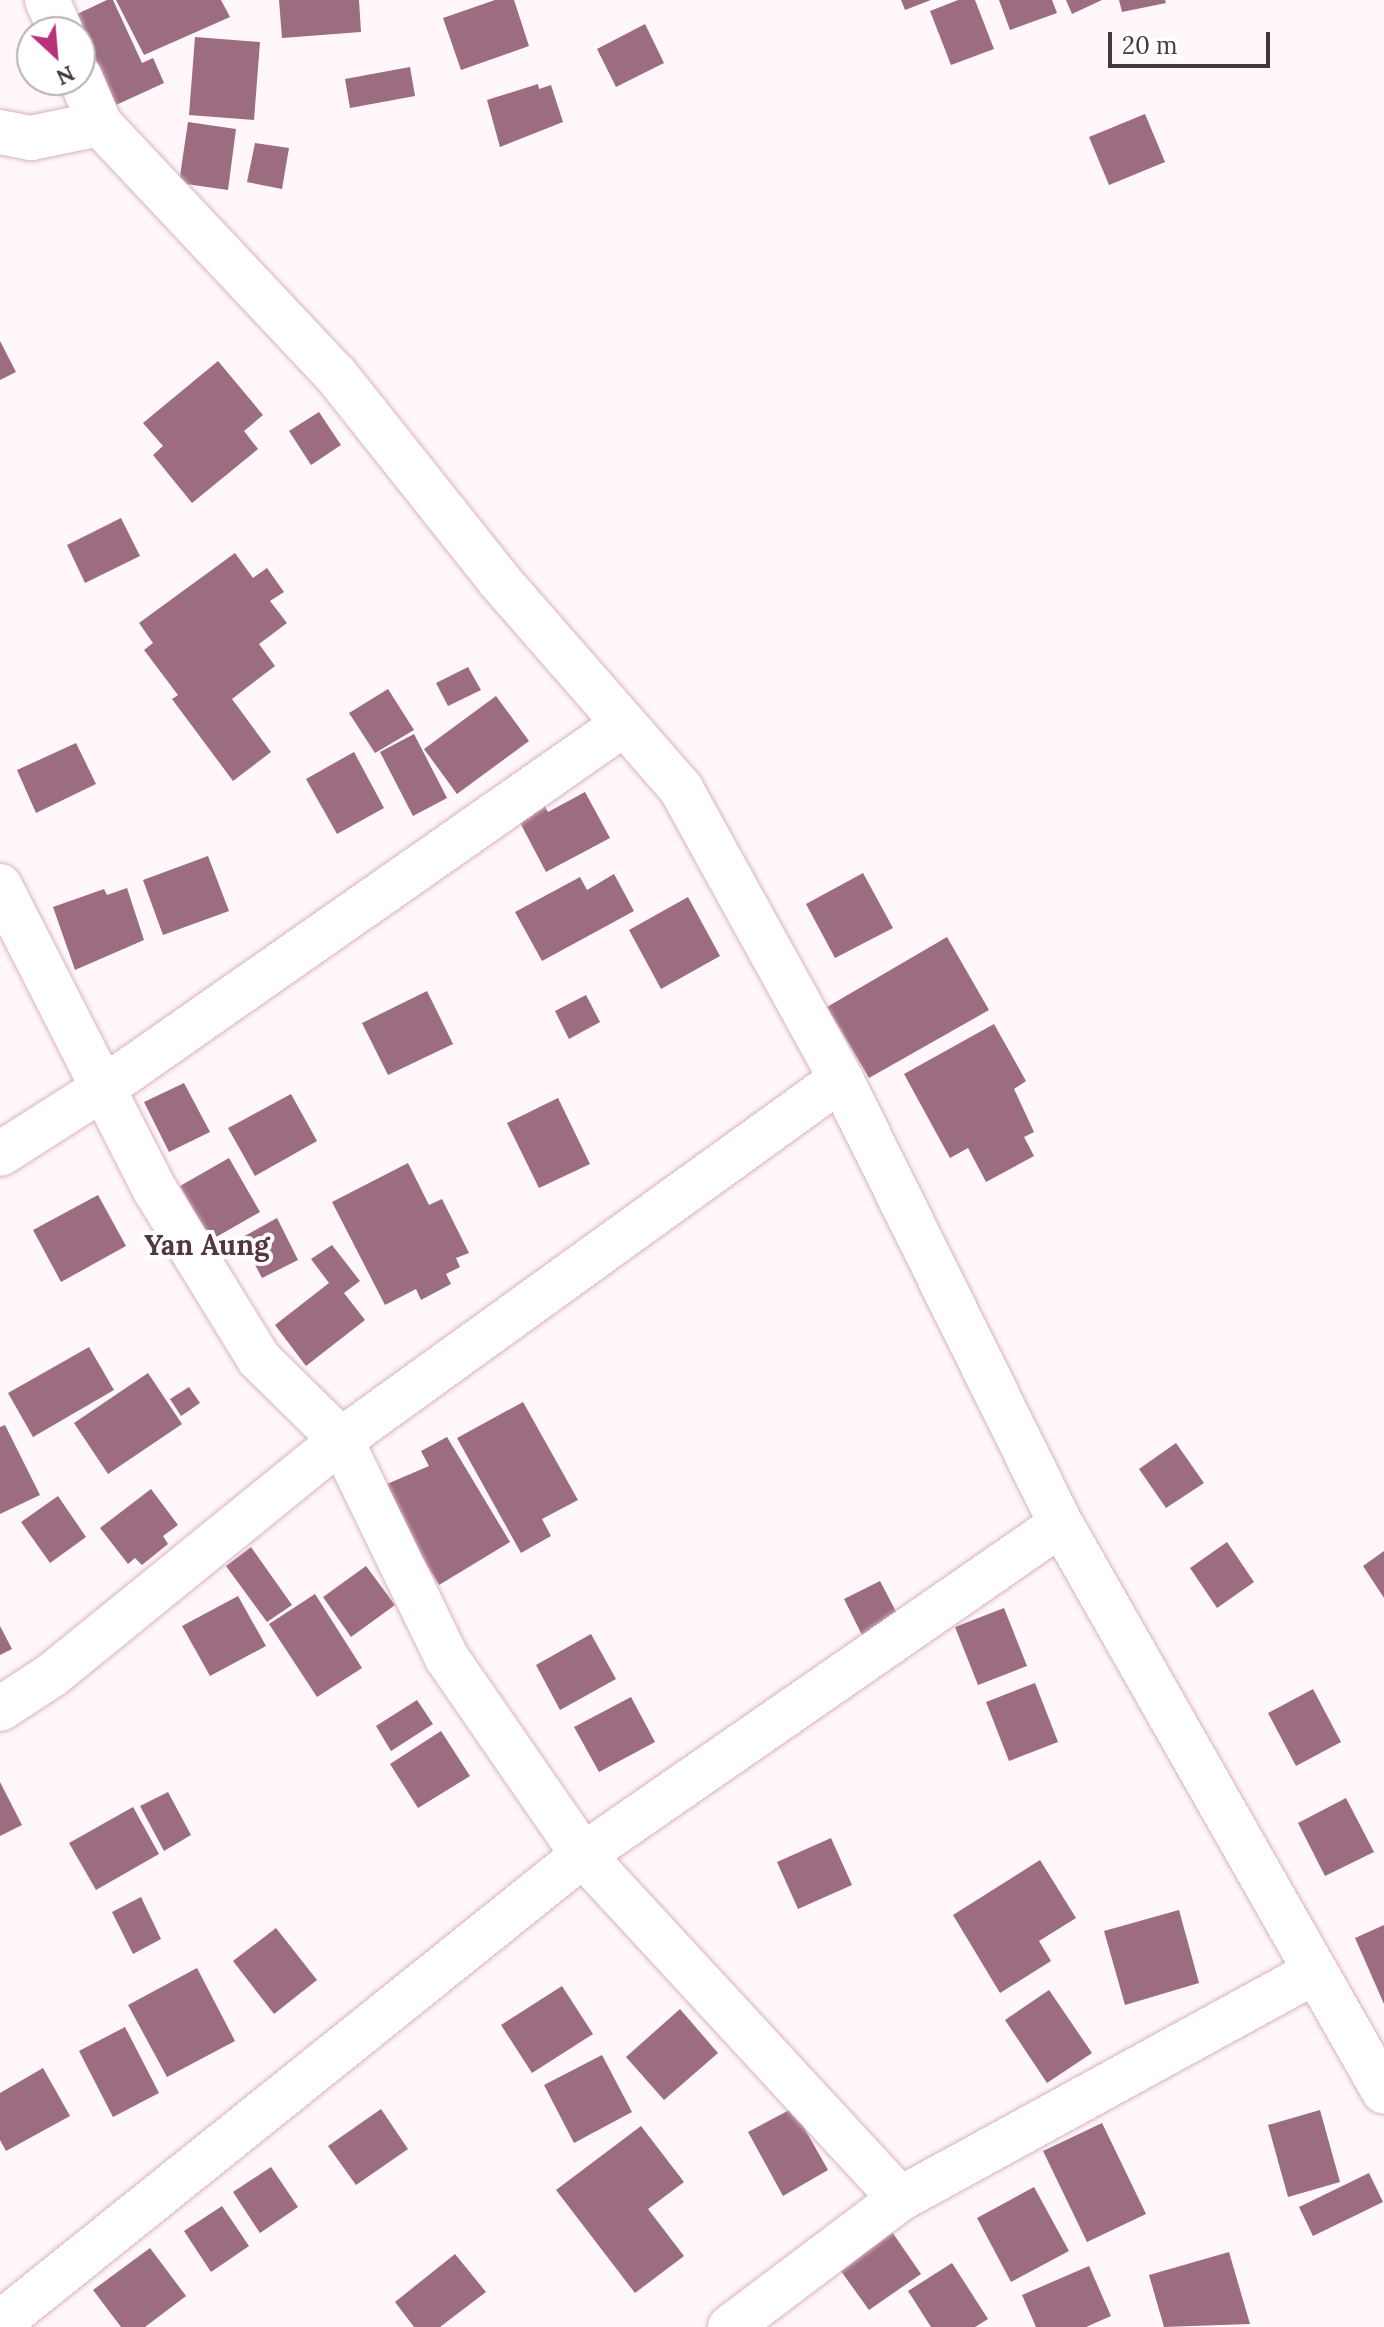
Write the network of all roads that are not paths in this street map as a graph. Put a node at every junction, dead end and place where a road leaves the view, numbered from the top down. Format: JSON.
{"nodes":[{"id":1,"x":88,"y":96,"type":"edge"},
{"id":2,"x":100,"y":124,"type":"junction"},
{"id":3,"x":0,"y":132,"type":"edge"},
{"id":4,"x":624,"y":724,"type":"junction"},
{"id":5,"x":0,"y":886,"type":"edge"},
{"id":6,"x":841,"y":1079,"type":"junction"},
{"id":7,"x":102,"y":1089,"type":"junction"},
{"id":8,"x":0,"y":1154,"type":"edge"},
{"id":9,"x":341,"y":1440,"type":"junction"},
{"id":10,"x":1061,"y":1524,"type":"junction"},
{"id":11,"x":0,"y":1709,"type":"edge"},
{"id":12,"x":583,"y":1855,"type":"junction"},
{"id":13,"x":1315,"y":1972,"type":"junction"},
{"id":14,"x":1384,"y":2092,"type":"edge"},
{"id":15,"x":900,"y":2199,"type":"junction"},
{"id":16,"x":0,"y":2323,"type":"edge"},
{"id":17,"x":730,"y":2327,"type":"edge"}],
"edges":[{"from":1,"to":2,"type":"street"},
{"from":2,"to":3,"type":"street"},
{"from":2,"to":4,"type":"street"},
{"from":4,"to":6,"type":"street"},
{"from":4,"to":7,"type":"street"},
{"from":5,"to":7,"type":"street"},
{"from":6,"to":9,"type":"street"},
{"from":6,"to":10,"type":"street"},
{"from":7,"to":8,"type":"street"},
{"from":7,"to":9,"type":"street"},
{"from":9,"to":11,"type":"street"},
{"from":9,"to":12,"type":"street"},
{"from":10,"to":12,"type":"street"},
{"from":10,"to":13,"type":"street"},
{"from":12,"to":15,"type":"street"},
{"from":12,"to":16,"type":"street"},
{"from":13,"to":14,"type":"street"},
{"from":13,"to":15,"type":"street"},
{"from":15,"to":17,"type":"street"}]}
